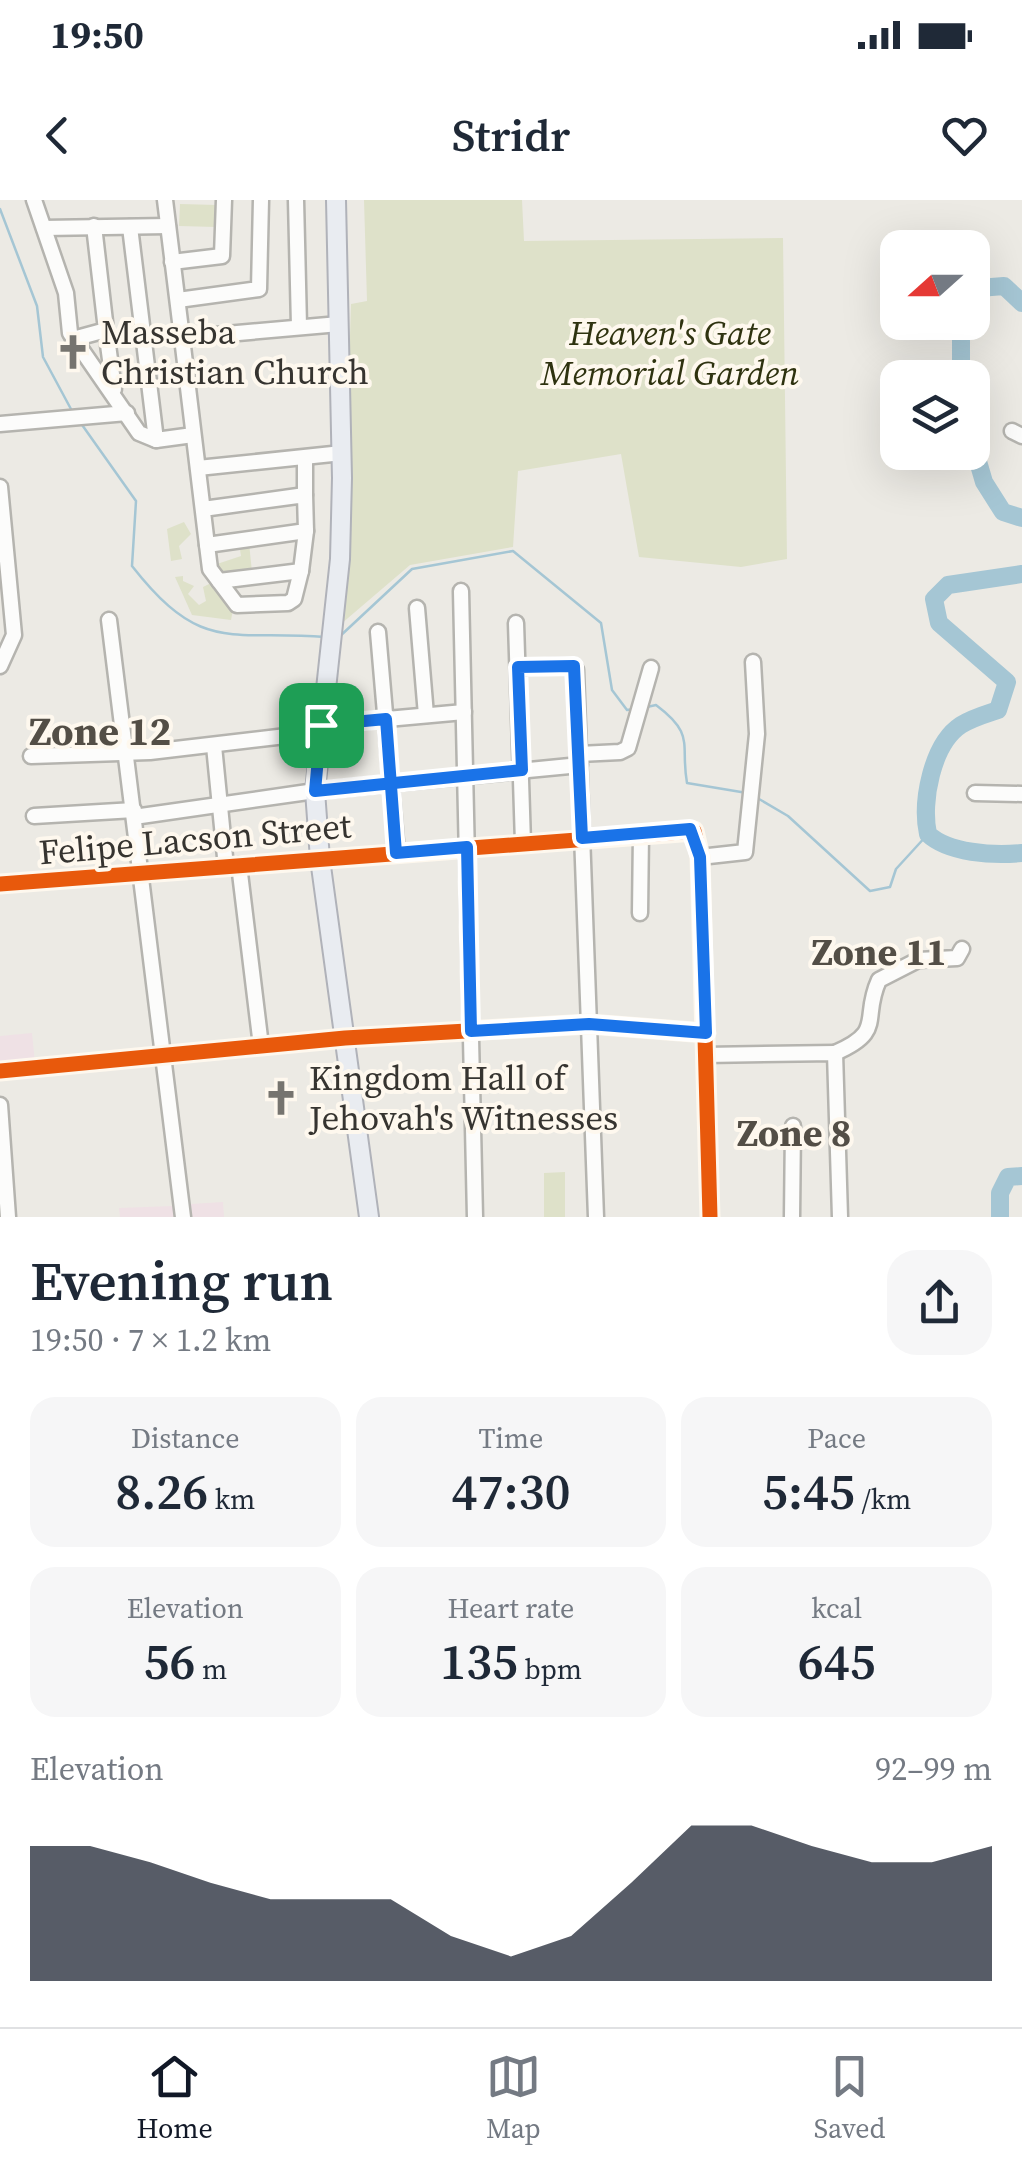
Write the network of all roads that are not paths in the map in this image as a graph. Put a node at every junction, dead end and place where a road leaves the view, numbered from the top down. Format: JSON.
{"nodes":[{"id":1,"x":34,"y":200,"type":"edge"},
{"id":2,"x":165,"y":200,"type":"edge"},
{"id":3,"x":224,"y":200,"type":"edge"},
{"id":4,"x":260,"y":200,"type":"edge"},
{"id":5,"x":296,"y":200,"type":"edge"},
{"id":6,"x":336,"y":200,"type":"edge"},
{"id":7,"x":94,"y":226,"type":"junction"},
{"id":8,"x":168,"y":226,"type":"junction"},
{"id":9,"x":130,"y":227,"type":"junction"},
{"id":10,"x":44,"y":228,"type":"junction"},
{"id":11,"x":172,"y":262,"type":"junction"},
{"id":12,"x":178,"y":300,"type":"junction"},
{"id":13,"x":338,"y":324,"type":"junction"},
{"id":14,"x":299,"y":326,"type":"junction"},
{"id":15,"x":106,"y":330,"type":"junction"},
{"id":16,"x":182,"y":338,"type":"junction"},
{"id":17,"x":73,"y":339,"type":"junction"},
{"id":18,"x":115,"y":394,"type":"junction"},
{"id":19,"x":127,"y":413,"type":"junction"},
{"id":20,"x":0,"y":424,"type":"edge"},
{"id":21,"x":193,"y":435,"type":"junction"},
{"id":22,"x":156,"y":440,"type":"junction"},
{"id":23,"x":342,"y":453,"type":"junction"},
{"id":24,"x":305,"y":458,"type":"junction"},
{"id":25,"x":198,"y":468,"type":"junction"},
{"id":26,"x":0,"y":487,"type":"edge"},
{"id":27,"x":305,"y":495,"type":"junction"},
{"id":28,"x":202,"y":509,"type":"junction"},
{"id":29,"x":306,"y":531,"type":"junction"},
{"id":30,"x":208,"y":545,"type":"junction"},
{"id":31,"x":301,"y":571,"type":"junction"},
{"id":32,"x":220,"y":581,"type":"junction"},
{"id":33,"x":461,"y":591,"type":"dead end"},
{"id":34,"x":417,"y":608,"type":"dead end"},
{"id":35,"x":109,"y":620,"type":"dead end"},
{"id":36,"x":516,"y":623,"type":"dead end"},
{"id":37,"x":378,"y":632,"type":"dead end"},
{"id":38,"x":753,"y":662,"type":"dead end"},
{"id":39,"x":0,"y":666,"type":"edge"},
{"id":40,"x":518,"y":667,"type":"junction"},
{"id":41,"x":651,"y":668,"type":"dead end"},
{"id":42,"x":464,"y":712,"type":"junction"},
{"id":43,"x":426,"y":715,"type":"junction"},
{"id":44,"x":386,"y":719,"type":"junction"},
{"id":45,"x":320,"y":728,"type":"junction"},
{"id":46,"x":214,"y":746,"type":"junction"},
{"id":47,"x":126,"y":753,"type":"junction"},
{"id":48,"x":32,"y":756,"type":"dead end"},
{"id":49,"x":580,"y":760,"type":"junction"},
{"id":50,"x":522,"y":770,"type":"junction"},
{"id":51,"x":465,"y":776,"type":"junction"},
{"id":52,"x":391,"y":784,"type":"junction"},
{"id":53,"x":315,"y":791,"type":"junction"},
{"id":54,"x":975,"y":793,"type":"dead end"},
{"id":55,"x":1022,"y":794,"type":"edge"},
{"id":56,"x":221,"y":806,"type":"junction"},
{"id":57,"x":134,"y":813,"type":"junction"},
{"id":58,"x":34,"y":816,"type":"dead end"},
{"id":59,"x":641,"y":833,"type":"junction"},
{"id":60,"x":582,"y":838,"type":"junction"},
{"id":61,"x":523,"y":842,"type":"junction"},
{"id":62,"x":467,"y":847,"type":"junction"},
{"id":63,"x":396,"y":853,"type":"junction"},
{"id":64,"x":700,"y":857,"type":"junction"},
{"id":65,"x":320,"y":859,"type":"junction"},
{"id":66,"x":232,"y":866,"type":"junction"},
{"id":67,"x":141,"y":873,"type":"junction"},
{"id":68,"x":0,"y":884,"type":"edge"},
{"id":69,"x":640,"y":913,"type":"dead end"},
{"id":70,"x":962,"y":949,"type":"dead end"},
{"id":71,"x":589,"y":1024,"type":"junction"},
{"id":72,"x":471,"y":1031,"type":"junction"},
{"id":73,"x":706,"y":1033,"type":"junction"},
{"id":74,"x":346,"y":1038,"type":"junction"},
{"id":75,"x":261,"y":1046,"type":"junction"},
{"id":76,"x":835,"y":1053,"type":"junction"},
{"id":77,"x":705,"y":1054,"type":"junction"},
{"id":78,"x":164,"y":1056,"type":"junction"},
{"id":79,"x":0,"y":1071,"type":"edge"},
{"id":80,"x":0,"y":1105,"type":"edge"},
{"id":81,"x":793,"y":1126,"type":"dead end"},
{"id":82,"x":8,"y":1217,"type":"edge"},
{"id":83,"x":184,"y":1217,"type":"edge"},
{"id":84,"x":369,"y":1217,"type":"edge"},
{"id":85,"x":475,"y":1217,"type":"edge"},
{"id":86,"x":596,"y":1217,"type":"edge"},
{"id":87,"x":710,"y":1217,"type":"edge"},
{"id":88,"x":792,"y":1217,"type":"edge"},
{"id":89,"x":840,"y":1217,"type":"edge"}],
"edges":[{"from":1,"to":10,"type":"street"},
{"from":2,"to":8,"type":"street"},
{"from":3,"to":11,"type":"street"},
{"from":4,"to":12,"type":"street"},
{"from":5,"to":14,"type":"street"},
{"from":6,"to":13,"type":"main road"},
{"from":7,"to":9,"type":"street"},
{"from":7,"to":10,"type":"street"},
{"from":7,"to":15,"type":"street"},
{"from":8,"to":9,"type":"street"},
{"from":8,"to":11,"type":"street"},
{"from":9,"to":22,"type":"street"},
{"from":10,"to":17,"type":"street"},
{"from":11,"to":12,"type":"street"},
{"from":12,"to":16,"type":"street"},
{"from":13,"to":14,"type":"street"},
{"from":13,"to":23,"type":"main road"},
{"from":14,"to":16,"type":"street"},
{"from":15,"to":17,"type":"street"},
{"from":15,"to":18,"type":"street"},
{"from":16,"to":21,"type":"street"},
{"from":17,"to":18,"type":"street"},
{"from":18,"to":19,"type":"street"},
{"from":19,"to":20,"type":"street"},
{"from":19,"to":22,"type":"street"},
{"from":21,"to":22,"type":"street"},
{"from":21,"to":25,"type":"street"},
{"from":23,"to":24,"type":"street"},
{"from":23,"to":45,"type":"main road"},
{"from":24,"to":25,"type":"street"},
{"from":24,"to":27,"type":"street"},
{"from":25,"to":28,"type":"street"},
{"from":26,"to":39,"type":"street"},
{"from":27,"to":28,"type":"street"},
{"from":27,"to":29,"type":"street"},
{"from":28,"to":30,"type":"street"},
{"from":29,"to":30,"type":"street"},
{"from":29,"to":31,"type":"street"},
{"from":30,"to":32,"type":"street"},
{"from":31,"to":32,"type":"street"},
{"from":31,"to":32,"type":"street"},
{"from":33,"to":42,"type":"street"},
{"from":34,"to":43,"type":"street"},
{"from":35,"to":47,"type":"street"},
{"from":36,"to":40,"type":"street"},
{"from":37,"to":44,"type":"street"},
{"from":38,"to":64,"type":"street"},
{"from":40,"to":49,"type":"street"},
{"from":40,"to":50,"type":"street"},
{"from":41,"to":49,"type":"street"},
{"from":42,"to":43,"type":"street"},
{"from":42,"to":51,"type":"street"},
{"from":43,"to":44,"type":"street"},
{"from":44,"to":45,"type":"street"},
{"from":44,"to":52,"type":"street"},
{"from":45,"to":46,"type":"street"},
{"from":45,"to":53,"type":"main road"},
{"from":46,"to":47,"type":"street"},
{"from":46,"to":56,"type":"street"},
{"from":47,"to":48,"type":"street"},
{"from":47,"to":57,"type":"street"},
{"from":49,"to":50,"type":"street"},
{"from":49,"to":60,"type":"street"},
{"from":50,"to":51,"type":"street"},
{"from":50,"to":61,"type":"street"},
{"from":51,"to":52,"type":"street"},
{"from":51,"to":62,"type":"street"},
{"from":52,"to":53,"type":"street"},
{"from":52,"to":63,"type":"street"},
{"from":53,"to":56,"type":"street"},
{"from":53,"to":65,"type":"main road"},
{"from":54,"to":55,"type":"street"},
{"from":56,"to":57,"type":"street"},
{"from":56,"to":66,"type":"street"},
{"from":57,"to":58,"type":"street"},
{"from":57,"to":67,"type":"street"},
{"from":59,"to":60,"type":"street","name":"Felipe Lacson Street"},
{"from":59,"to":64,"type":"street","name":"Felipe Lacson Street"},
{"from":59,"to":69,"type":"street"},
{"from":60,"to":61,"type":"street","name":"Felipe Lacson Street"},
{"from":60,"to":71,"type":"street"},
{"from":61,"to":62,"type":"street","name":"Felipe Lacson Street"},
{"from":62,"to":63,"type":"street","name":"Felipe Lacson Street"},
{"from":62,"to":72,"type":"street"},
{"from":63,"to":65,"type":"street","name":"Felipe Lacson Street"},
{"from":64,"to":73,"type":"street"},
{"from":65,"to":66,"type":"street","name":"Felipe Lacson Street"},
{"from":65,"to":74,"type":"main road"},
{"from":66,"to":67,"type":"street","name":"Felipe Lacson Street"},
{"from":66,"to":75,"type":"street"},
{"from":67,"to":68,"type":"street","name":"Felipe Lacson Street"},
{"from":67,"to":78,"type":"street"},
{"from":70,"to":76,"type":"street"},
{"from":71,"to":72,"type":"street"},
{"from":71,"to":73,"type":"street"},
{"from":71,"to":86,"type":"street"},
{"from":72,"to":74,"type":"street"},
{"from":72,"to":85,"type":"street"},
{"from":73,"to":77,"type":"street"},
{"from":74,"to":75,"type":"street"},
{"from":74,"to":84,"type":"main road"},
{"from":75,"to":78,"type":"street"},
{"from":76,"to":77,"type":"street"},
{"from":76,"to":89,"type":"street"},
{"from":77,"to":87,"type":"street"},
{"from":78,"to":79,"type":"street"},
{"from":78,"to":83,"type":"street"},
{"from":80,"to":82,"type":"street"},
{"from":81,"to":88,"type":"street"}]}
